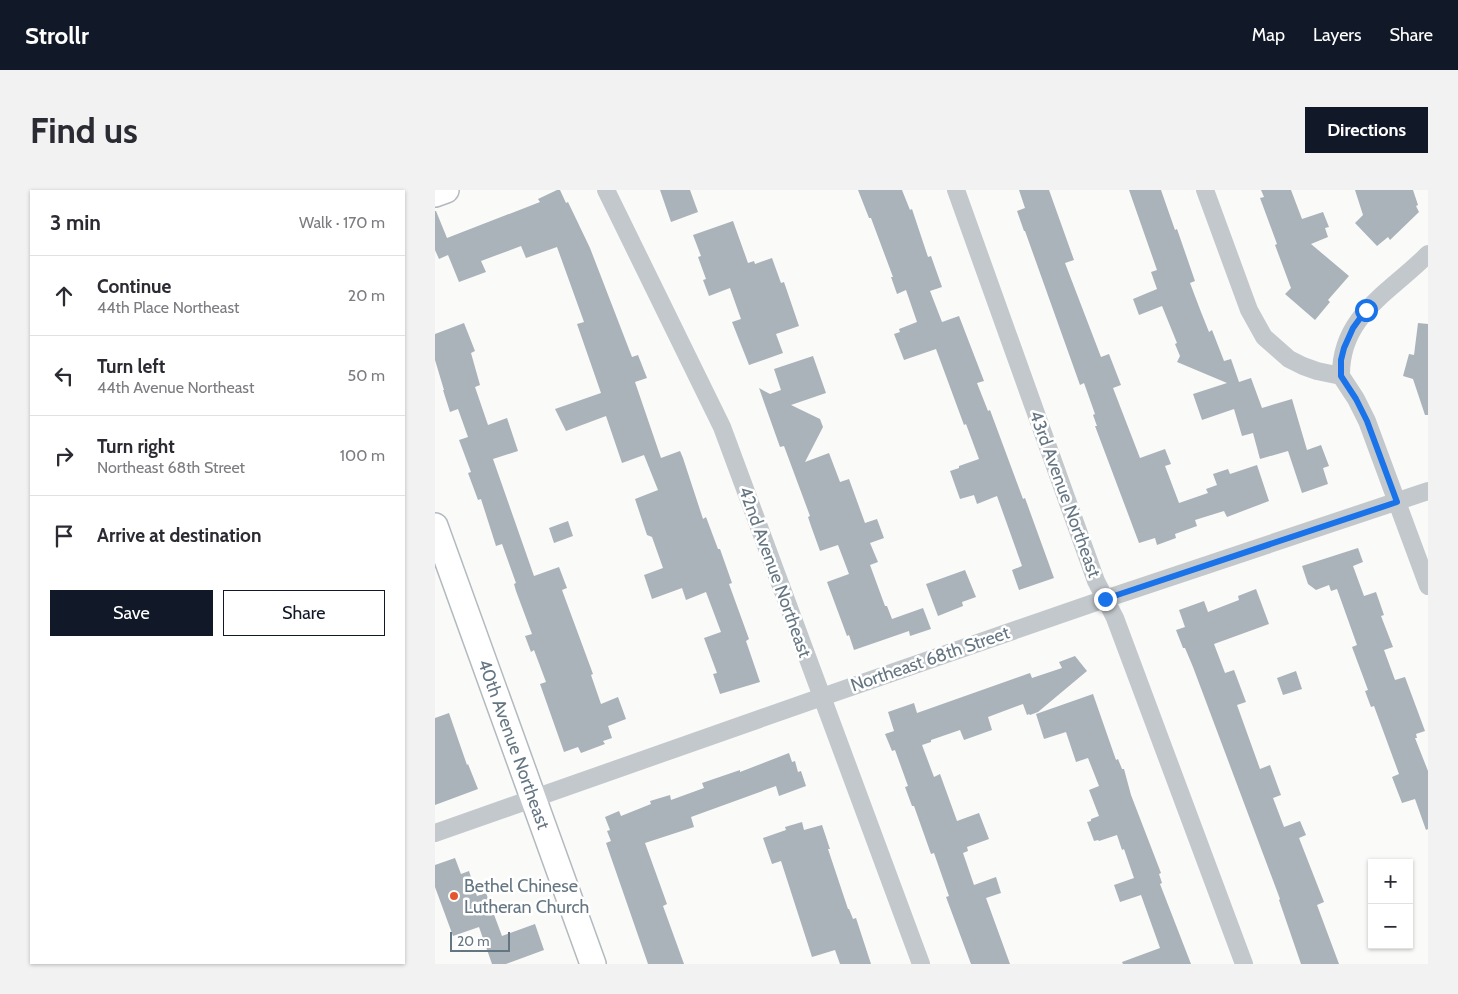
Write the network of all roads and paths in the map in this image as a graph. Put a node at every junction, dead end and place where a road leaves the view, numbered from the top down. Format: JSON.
{"nodes":[{"id":1,"x":446,"y":190,"type":"edge"},
{"id":2,"x":606,"y":190,"type":"edge"},
{"id":3,"x":956,"y":190,"type":"edge"},
{"id":4,"x":1205,"y":190,"type":"edge"},
{"id":5,"x":435,"y":194,"type":"edge"},
{"id":6,"x":1428,"y":254,"type":"edge"},
{"id":7,"x":1341,"y":376,"type":"junction"},
{"id":8,"x":1428,"y":491,"type":"edge"},
{"id":9,"x":1397,"y":502,"type":"junction"},
{"id":10,"x":435,"y":526,"type":"edge"},
{"id":11,"x":1428,"y":586,"type":"edge"},
{"id":12,"x":1105,"y":599,"type":"junction"},
{"id":13,"x":821,"y":696,"type":"junction"},
{"id":14,"x":533,"y":799,"type":"junction"},
{"id":15,"x":435,"y":833,"type":"edge"},
{"id":16,"x":593,"y":964,"type":"edge"},
{"id":17,"x":921,"y":964,"type":"edge"},
{"id":18,"x":1244,"y":964,"type":"edge"}],
"edges":[{"from":1,"to":5,"type":"street"},
{"from":2,"to":13,"type":"street","name":"42nd Avenue Northeast"},
{"from":3,"to":12,"type":"street","name":"43rd Avenue Northeast"},
{"from":4,"to":7,"type":"street"},
{"from":6,"to":7,"type":"street"},
{"from":7,"to":9,"type":"street"},
{"from":8,"to":9,"type":"street","name":"Northeast 68th Street"},
{"from":9,"to":11,"type":"street"},
{"from":9,"to":12,"type":"street","name":"Northeast 68th Street"},
{"from":10,"to":14,"type":"street","name":"40th Avenue Northeast"},
{"from":12,"to":13,"type":"street","name":"Northeast 68th Street"},
{"from":12,"to":18,"type":"street","name":"43rd Avenue Northeast"},
{"from":13,"to":14,"type":"street","name":"Northeast 68th Street"},
{"from":13,"to":17,"type":"street","name":"42nd Avenue Northeast"},
{"from":14,"to":15,"type":"street","name":"Northeast 68th Street"},
{"from":14,"to":16,"type":"street","name":"40th Avenue Northeast"}]}
